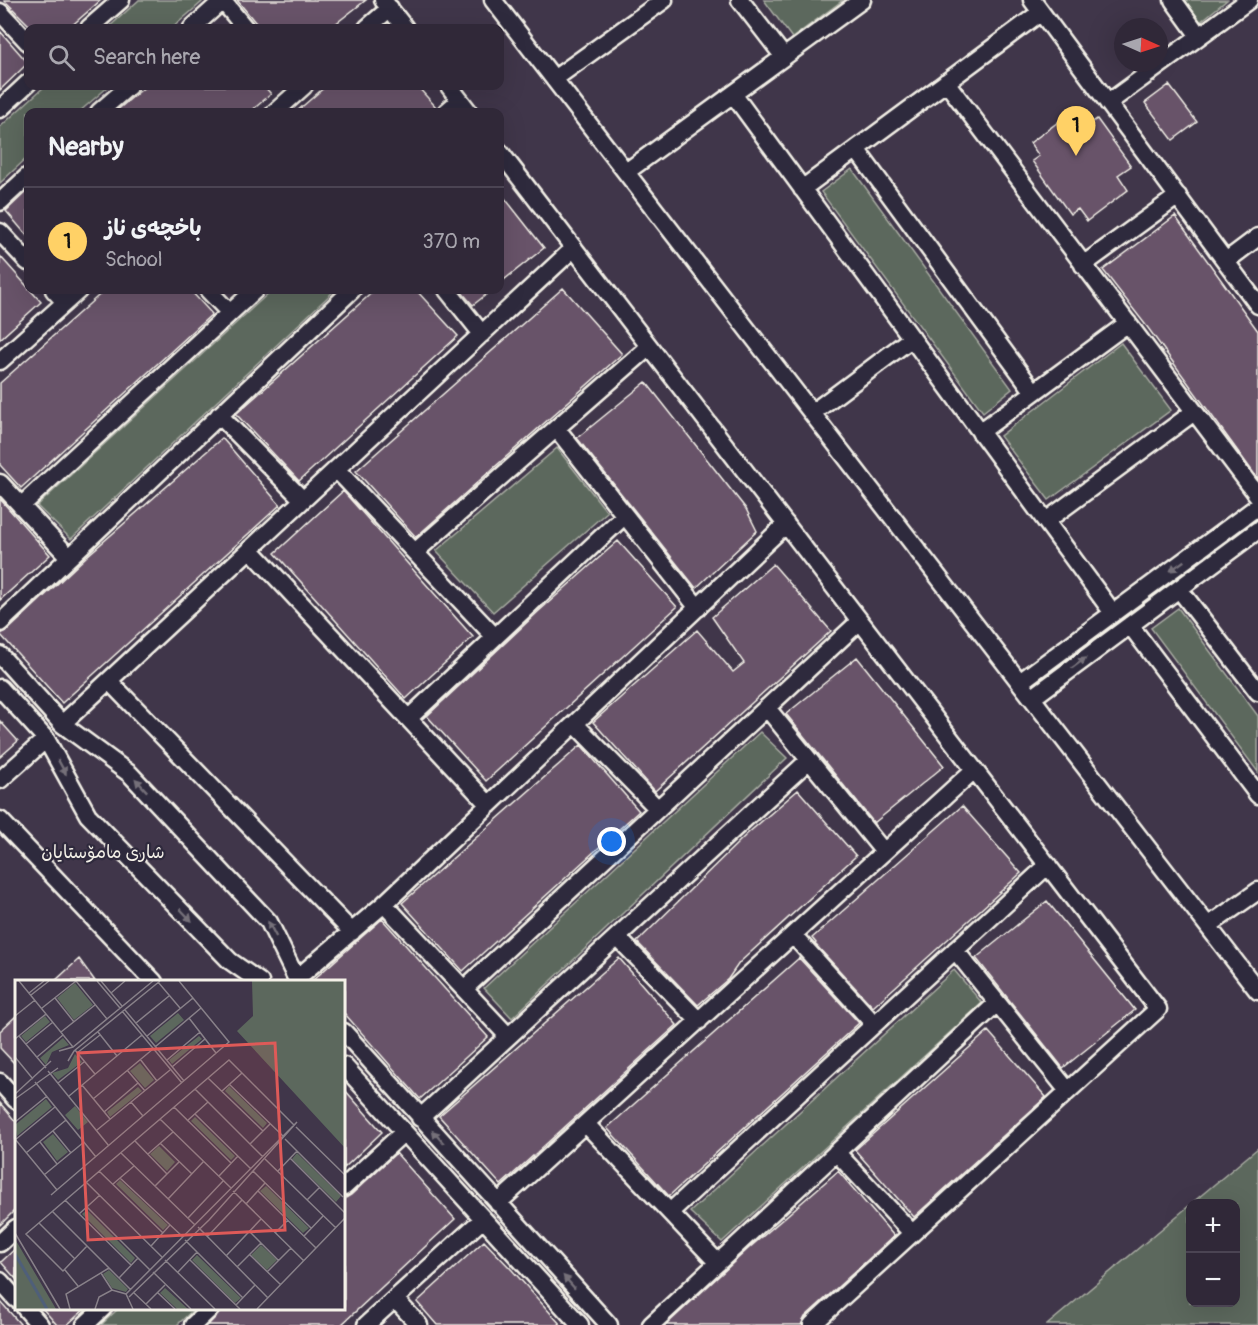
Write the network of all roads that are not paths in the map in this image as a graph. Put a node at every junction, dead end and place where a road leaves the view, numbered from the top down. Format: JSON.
{"nodes":[{"id":1,"x":121,"y":0,"type":"edge"},
{"id":2,"x":222,"y":0,"type":"edge"},
{"id":3,"x":493,"y":0,"type":"edge"},
{"id":4,"x":740,"y":0,"type":"edge"},
{"id":5,"x":862,"y":0,"type":"edge"},
{"id":6,"x":1173,"y":0,"type":"edge"},
{"id":7,"x":1248,"y":0,"type":"edge"},
{"id":8,"x":660,"y":1,"type":"edge"},
{"id":9,"x":386,"y":4,"type":"edge"},
{"id":10,"x":1037,"y":6,"type":"edge"},
{"id":11,"x":0,"y":12,"type":"edge"},
{"id":12,"x":94,"y":24,"type":"edge"},
{"id":13,"x":196,"y":24,"type":"edge"},
{"id":14,"x":242,"y":24,"type":"edge"},
{"id":15,"x":371,"y":24,"type":"edge"},
{"id":16,"x":402,"y":24,"type":"edge"},
{"id":17,"x":1199,"y":36,"type":"junction"},
{"id":18,"x":24,"y":38,"type":"edge"},
{"id":19,"x":784,"y":57,"type":"junction"},
{"id":20,"x":554,"y":79,"type":"junction"},
{"id":21,"x":946,"y":82,"type":"junction"},
{"id":22,"x":24,"y":87,"type":"edge"},
{"id":23,"x":124,"y":90,"type":"edge"},
{"id":24,"x":296,"y":90,"type":"edge"},
{"id":25,"x":452,"y":90,"type":"edge"},
{"id":26,"x":733,"y":94,"type":"junction"},
{"id":27,"x":1108,"y":103,"type":"junction"},
{"id":28,"x":465,"y":106,"type":"edge"},
{"id":29,"x":104,"y":108,"type":"edge"},
{"id":30,"x":279,"y":108,"type":"edge"},
{"id":31,"x":0,"y":109,"type":"edge"},
{"id":32,"x":856,"y":149,"type":"junction"},
{"id":33,"x":504,"y":157,"type":"edge"},
{"id":34,"x":626,"y":172,"type":"junction"},
{"id":35,"x":24,"y":180,"type":"edge"},
{"id":36,"x":802,"y":189,"type":"junction"},
{"id":37,"x":1178,"y":196,"type":"junction"},
{"id":38,"x":0,"y":202,"type":"edge"},
{"id":39,"x":0,"y":232,"type":"edge"},
{"id":40,"x":1258,"y":237,"type":"edge"},
{"id":41,"x":574,"y":248,"type":"junction"},
{"id":42,"x":24,"y":258,"type":"edge"},
{"id":43,"x":1226,"y":261,"type":"junction"},
{"id":44,"x":1083,"y":264,"type":"junction"},
{"id":45,"x":212,"y":294,"type":"edge"},
{"id":46,"x":251,"y":294,"type":"edge"},
{"id":47,"x":348,"y":294,"type":"edge"},
{"id":48,"x":450,"y":294,"type":"edge"},
{"id":49,"x":60,"y":296,"type":"edge"},
{"id":50,"x":1258,"y":305,"type":"edge"},
{"id":51,"x":230,"y":313,"type":"junction"},
{"id":52,"x":1128,"y":323,"type":"junction"},
{"id":53,"x":482,"y":334,"type":"junction"},
{"id":54,"x":912,"y":339,"type":"junction"},
{"id":55,"x":649,"y":347,"type":"junction"},
{"id":56,"x":0,"y":361,"type":"edge"},
{"id":57,"x":1035,"y":392,"type":"junction"},
{"id":58,"x":1194,"y":412,"type":"junction"},
{"id":59,"x":812,"y":413,"type":"junction"},
{"id":60,"x":219,"y":415,"type":"junction"},
{"id":61,"x":557,"y":429,"type":"junction"},
{"id":62,"x":980,"y":432,"type":"junction"},
{"id":63,"x":336,"y":469,"type":"junction"},
{"id":64,"x":0,"y":483,"type":"edge"},
{"id":65,"x":1258,"y":496,"type":"edge"},
{"id":66,"x":303,"y":500,"type":"junction"},
{"id":67,"x":21,"y":506,"type":"junction"},
{"id":68,"x":1258,"y":506,"type":"edge"},
{"id":69,"x":624,"y":516,"type":"junction"},
{"id":70,"x":1046,"y":521,"type":"junction"},
{"id":71,"x":786,"y":524,"type":"junction"},
{"id":72,"x":1258,"y":530,"type":"edge"},
{"id":73,"x":1208,"y":543,"type":"junction"},
{"id":74,"x":250,"y":549,"type":"junction"},
{"id":75,"x":415,"y":552,"type":"junction"},
{"id":76,"x":69,"y":557,"type":"junction"},
{"id":77,"x":1220,"y":559,"type":"junction"},
{"id":78,"x":1179,"y":589,"type":"junction"},
{"id":79,"x":698,"y":608,"type":"junction"},
{"id":80,"x":1113,"y":613,"type":"junction"},
{"id":81,"x":860,"y":621,"type":"junction"},
{"id":82,"x":0,"y":623,"type":"edge"},
{"id":83,"x":1098,"y":624,"type":"junction"},
{"id":84,"x":1130,"y":625,"type":"junction"},
{"id":85,"x":495,"y":637,"type":"junction"},
{"id":86,"x":1110,"y":640,"type":"junction"},
{"id":87,"x":0,"y":655,"type":"edge"},
{"id":88,"x":109,"y":681,"type":"junction"},
{"id":89,"x":1020,"y":682,"type":"junction"},
{"id":90,"x":0,"y":688,"type":"edge"},
{"id":91,"x":30,"y":688,"type":"junction"},
{"id":92,"x":1258,"y":692,"type":"edge"},
{"id":93,"x":1032,"y":698,"type":"junction"},
{"id":94,"x":13,"y":703,"type":"junction"},
{"id":95,"x":766,"y":708,"type":"junction"},
{"id":96,"x":409,"y":718,"type":"junction"},
{"id":97,"x":62,"y":724,"type":"junction"},
{"id":98,"x":575,"y":724,"type":"junction"},
{"id":99,"x":46,"y":739,"type":"junction"},
{"id":100,"x":809,"y":760,"type":"junction"},
{"id":101,"x":974,"y":770,"type":"junction"},
{"id":102,"x":0,"y":780,"type":"edge"},
{"id":103,"x":1258,"y":795,"type":"edge"},
{"id":104,"x":489,"y":805,"type":"junction"},
{"id":105,"x":658,"y":809,"type":"junction"},
{"id":106,"x":0,"y":820,"type":"edge"},
{"id":107,"x":884,"y":852,"type":"junction"},
{"id":108,"x":1048,"y":865,"type":"junction"},
{"id":109,"x":1258,"y":891,"type":"edge"},
{"id":110,"x":384,"y":904,"type":"junction"},
{"id":111,"x":1208,"y":926,"type":"junction"},
{"id":112,"x":352,"y":932,"type":"junction"},
{"id":113,"x":793,"y":935,"type":"junction"},
{"id":114,"x":617,"y":937,"type":"junction"},
{"id":115,"x":955,"y":950,"type":"junction"},
{"id":116,"x":153,"y":980,"type":"edge"},
{"id":117,"x":258,"y":980,"type":"edge"},
{"id":118,"x":297,"y":980,"type":"edge"},
{"id":119,"x":464,"y":989,"type":"junction"},
{"id":120,"x":1258,"y":991,"type":"edge"},
{"id":121,"x":997,"y":1003,"type":"junction"},
{"id":122,"x":699,"y":1021,"type":"junction"},
{"id":123,"x":874,"y":1024,"type":"junction"},
{"id":124,"x":345,"y":1033,"type":"edge"},
{"id":125,"x":508,"y":1036,"type":"junction"},
{"id":126,"x":345,"y":1067,"type":"edge"},
{"id":127,"x":0,"y":1083,"type":"edge"},
{"id":128,"x":1068,"y":1092,"type":"junction"},
{"id":129,"x":15,"y":1099,"type":"edge"},
{"id":130,"x":420,"y":1118,"type":"junction"},
{"id":131,"x":586,"y":1124,"type":"junction"},
{"id":132,"x":404,"y":1132,"type":"junction"},
{"id":133,"x":836,"y":1152,"type":"junction"},
{"id":134,"x":460,"y":1162,"type":"junction"},
{"id":135,"x":445,"y":1177,"type":"junction"},
{"id":136,"x":345,"y":1186,"type":"edge"},
{"id":137,"x":498,"y":1203,"type":"junction"},
{"id":138,"x":670,"y":1212,"type":"junction"},
{"id":139,"x":483,"y":1219,"type":"junction"},
{"id":140,"x":15,"y":1229,"type":"edge"},
{"id":141,"x":912,"y":1233,"type":"junction"},
{"id":142,"x":0,"y":1243,"type":"edge"},
{"id":143,"x":718,"y":1263,"type":"junction"},
{"id":144,"x":0,"y":1281,"type":"edge"},
{"id":145,"x":15,"y":1298,"type":"edge"},
{"id":146,"x":395,"y":1299,"type":"junction"},
{"id":147,"x":27,"y":1310,"type":"edge"},
{"id":148,"x":100,"y":1310,"type":"edge"},
{"id":149,"x":209,"y":1310,"type":"edge"},
{"id":150,"x":40,"y":1325,"type":"edge"},
{"id":151,"x":85,"y":1325,"type":"edge"},
{"id":152,"x":193,"y":1325,"type":"edge"},
{"id":153,"x":366,"y":1325,"type":"edge"},
{"id":154,"x":419,"y":1325,"type":"edge"},
{"id":155,"x":580,"y":1325,"type":"edge"},
{"id":156,"x":609,"y":1325,"type":"edge"},
{"id":157,"x":651,"y":1325,"type":"edge"},
{"id":158,"x":812,"y":1325,"type":"edge"}],
"edges":[{"from":1,"to":12,"type":"street"},
{"from":2,"to":13,"type":"street"},
{"from":2,"to":14,"type":"street"},
{"from":3,"to":20,"type":"street"},
{"from":4,"to":19,"type":"street"},
{"from":5,"to":19,"type":"street"},
{"from":6,"to":17,"type":"street"},
{"from":7,"to":17,"type":"street"},
{"from":8,"to":20,"type":"street"},
{"from":9,"to":15,"type":"street"},
{"from":9,"to":16,"type":"street"},
{"from":10,"to":21,"type":"street"},
{"from":10,"to":27,"type":"street"},
{"from":11,"to":18,"type":"street"},
{"from":17,"to":27,"type":"street"},
{"from":19,"to":26,"type":"street"},
{"from":20,"to":34,"type":"street"},
{"from":21,"to":32,"type":"street"},
{"from":21,"to":44,"type":"street"},
{"from":22,"to":31,"type":"street"},
{"from":23,"to":29,"type":"street"},
{"from":24,"to":30,"type":"street"},
{"from":25,"to":28,"type":"street"},
{"from":26,"to":34,"type":"street"},
{"from":26,"to":36,"type":"street"},
{"from":27,"to":37,"type":"street"},
{"from":32,"to":36,"type":"street"},
{"from":32,"to":57,"type":"street"},
{"from":33,"to":41,"type":"street"},
{"from":34,"to":59,"type":"street"},
{"from":35,"to":38,"type":"street"},
{"from":36,"to":54,"type":"street"},
{"from":37,"to":43,"type":"street"},
{"from":37,"to":44,"type":"street"},
{"from":39,"to":42,"type":"street"},
{"from":40,"to":43,"type":"street"},
{"from":41,"to":53,"type":"street"},
{"from":41,"to":55,"type":"street"},
{"from":43,"to":50,"type":"street"},
{"from":44,"to":52,"type":"street"},
{"from":45,"to":51,"type":"street"},
{"from":46,"to":51,"type":"street"},
{"from":47,"to":60,"type":"street"},
{"from":48,"to":53,"type":"street"},
{"from":49,"to":56,"type":"street"},
{"from":51,"to":67,"type":"street"},
{"from":52,"to":57,"type":"street"},
{"from":52,"to":58,"type":"street"},
{"from":53,"to":63,"type":"street"},
{"from":54,"to":59,"type":"street"},
{"from":54,"to":62,"type":"street"},
{"from":55,"to":61,"type":"street"},
{"from":55,"to":71,"type":"street"},
{"from":57,"to":62,"type":"street"},
{"from":58,"to":65,"type":"street"},
{"from":58,"to":70,"type":"street"},
{"from":59,"to":89,"type":"street"},
{"from":60,"to":66,"type":"street"},
{"from":60,"to":76,"type":"street"},
{"from":61,"to":69,"type":"street"},
{"from":61,"to":75,"type":"street"},
{"from":62,"to":70,"type":"street"},
{"from":63,"to":66,"type":"street"},
{"from":63,"to":75,"type":"street"},
{"from":64,"to":67,"type":"street"},
{"from":66,"to":74,"type":"street"},
{"from":67,"to":76,"type":"street"},
{"from":68,"to":73,"type":"street"},
{"from":69,"to":79,"type":"street"},
{"from":69,"to":85,"type":"street"},
{"from":70,"to":80,"type":"street"},
{"from":71,"to":79,"type":"street"},
{"from":71,"to":81,"type":"street"},
{"from":72,"to":77,"type":"street"},
{"from":73,"to":77,"type":"street"},
{"from":73,"to":80,"type":"street","one_way":true},
{"from":74,"to":88,"type":"street"},
{"from":74,"to":96,"type":"street"},
{"from":75,"to":85,"type":"street"},
{"from":76,"to":82,"type":"street"},
{"from":77,"to":78,"type":"street"},
{"from":78,"to":84,"type":"street"},
{"from":78,"to":92,"type":"street"},
{"from":79,"to":98,"type":"street"},
{"from":80,"to":83,"type":"street"},
{"from":81,"to":95,"type":"street"},
{"from":81,"to":101,"type":"street"},
{"from":83,"to":86,"type":"street"},
{"from":83,"to":89,"type":"street"},
{"from":84,"to":86,"type":"street"},
{"from":84,"to":103,"type":"street"},
{"from":85,"to":96,"type":"street"},
{"from":93,"to":86,"type":"street","one_way":true},
{"from":87,"to":91,"type":"street"},
{"from":88,"to":97,"type":"street"},
{"from":88,"to":112,"type":"street"},
{"from":89,"to":93,"type":"street"},
{"from":90,"to":94,"type":"street"},
{"from":91,"to":94,"type":"street"},
{"from":91,"to":97,"type":"street"},
{"from":93,"to":111,"type":"street"},
{"from":94,"to":99,"type":"street"},
{"from":95,"to":100,"type":"street"},
{"from":95,"to":105,"type":"street"},
{"from":96,"to":104,"type":"street"},
{"from":118,"to":97,"type":"street","one_way":true},
{"from":98,"to":104,"type":"street"},
{"from":98,"to":105,"type":"street"},
{"from":99,"to":102,"type":"street"},
{"from":99,"to":117,"type":"street","one_way":true},
{"from":100,"to":107,"type":"street"},
{"from":100,"to":114,"type":"street"},
{"from":101,"to":107,"type":"street"},
{"from":101,"to":108,"type":"street"},
{"from":104,"to":110,"type":"street"},
{"from":105,"to":119,"type":"street"},
{"from":106,"to":116,"type":"street"},
{"from":107,"to":113,"type":"street"},
{"from":108,"to":115,"type":"street"},
{"from":108,"to":128,"type":"street"},
{"from":109,"to":111,"type":"street"},
{"from":110,"to":112,"type":"street"},
{"from":110,"to":119,"type":"street"},
{"from":111,"to":120,"type":"street"},
{"from":112,"to":118,"type":"street"},
{"from":113,"to":122,"type":"street"},
{"from":113,"to":123,"type":"street"},
{"from":114,"to":122,"type":"street"},
{"from":114,"to":125,"type":"street"},
{"from":115,"to":121,"type":"street"},
{"from":115,"to":123,"type":"street"},
{"from":119,"to":125,"type":"street"},
{"from":121,"to":128,"type":"street"},
{"from":121,"to":133,"type":"street"},
{"from":122,"to":131,"type":"street"},
{"from":123,"to":138,"type":"street"},
{"from":124,"to":130,"type":"street"},
{"from":125,"to":130,"type":"street"},
{"from":126,"to":132,"type":"street"},
{"from":127,"to":129,"type":"street"},
{"from":128,"to":141,"type":"street"},
{"from":134,"to":130,"type":"street","one_way":true},
{"from":131,"to":137,"type":"street"},
{"from":131,"to":138,"type":"street"},
{"from":132,"to":135,"type":"street"},
{"from":132,"to":136,"type":"street"},
{"from":133,"to":141,"type":"street"},
{"from":133,"to":143,"type":"street"},
{"from":134,"to":135,"type":"street"},
{"from":134,"to":137,"type":"street"},
{"from":135,"to":139,"type":"street"},
{"from":156,"to":137,"type":"street","one_way":true},
{"from":138,"to":143,"type":"street"},
{"from":139,"to":146,"type":"street"},
{"from":139,"to":155,"type":"street"},
{"from":140,"to":142,"type":"street"},
{"from":141,"to":158,"type":"street"},
{"from":143,"to":157,"type":"street"},
{"from":144,"to":145,"type":"street"},
{"from":146,"to":153,"type":"street"},
{"from":146,"to":154,"type":"street"},
{"from":147,"to":150,"type":"street"},
{"from":148,"to":151,"type":"street"},
{"from":149,"to":152,"type":"street"}]}
